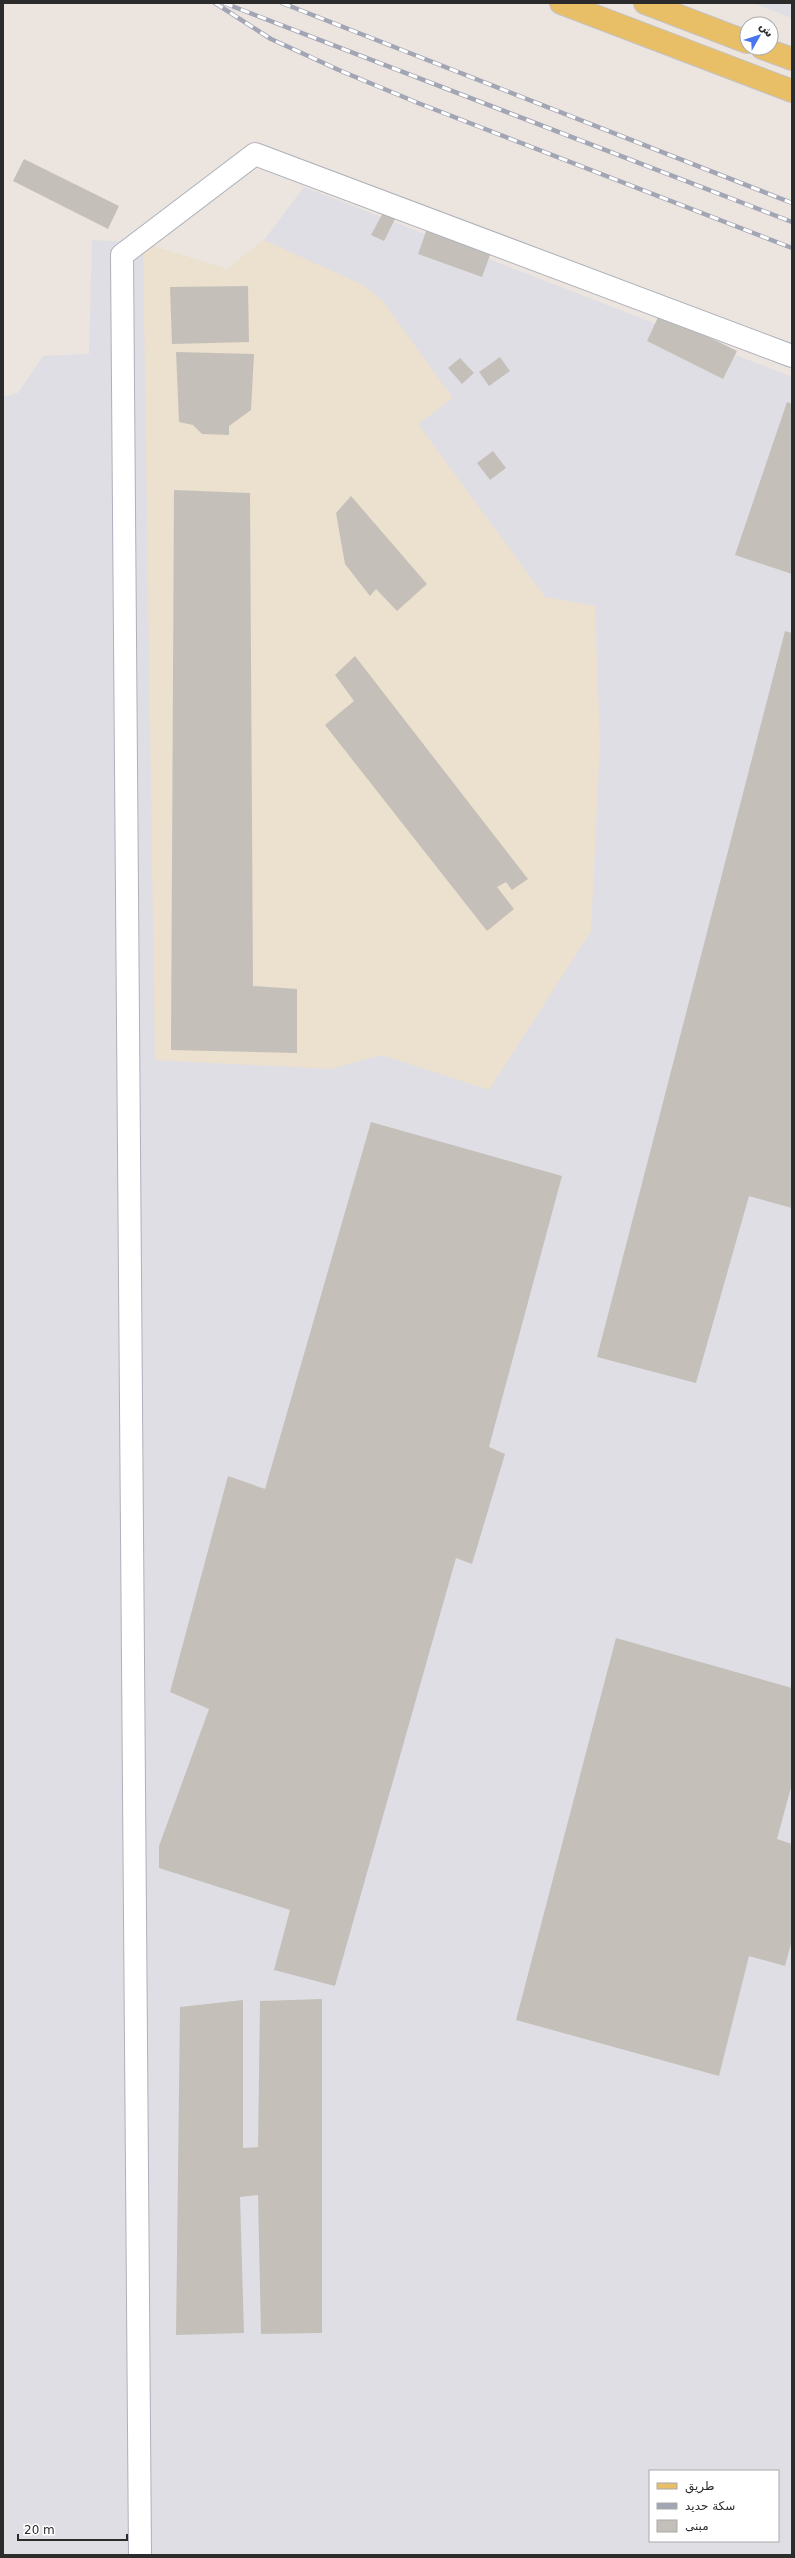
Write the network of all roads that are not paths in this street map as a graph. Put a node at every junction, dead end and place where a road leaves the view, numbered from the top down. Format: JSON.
{"nodes":[{"id":1,"x":561,"y":3,"type":"edge"},
{"id":2,"x":645,"y":3,"type":"edge"},
{"id":3,"x":739,"y":39,"type":"edge"},
{"id":4,"x":779,"y":54,"type":"edge"},
{"id":5,"x":792,"y":59,"type":"edge"},
{"id":6,"x":792,"y":91,"type":"edge"},
{"id":7,"x":792,"y":356,"type":"edge"},
{"id":8,"x":140,"y":2555,"type":"edge"}],
"edges":[{"from":1,"to":6,"type":"main road"},
{"from":2,"to":3,"type":"main road"},
{"from":4,"to":5,"type":"main road"},
{"from":7,"to":8,"type":"street"}]}
